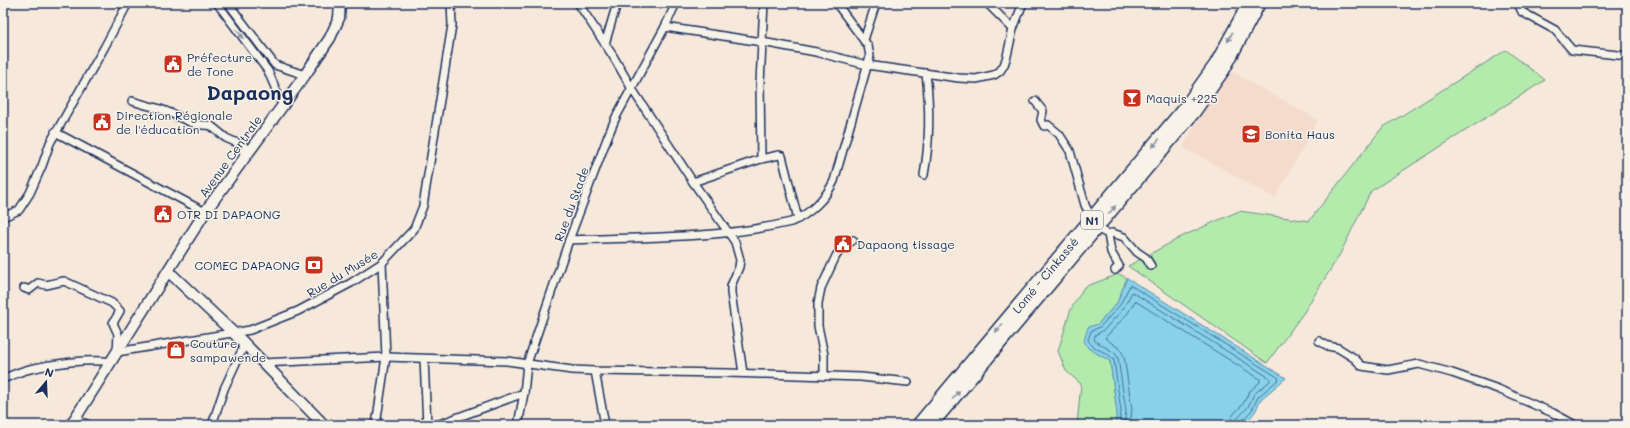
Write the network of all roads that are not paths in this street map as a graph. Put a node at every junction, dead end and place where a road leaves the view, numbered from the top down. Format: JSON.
{"nodes":[{"id":1,"x":128,"y":3,"type":"edge"},
{"id":2,"x":217,"y":3,"type":"edge"},
{"id":3,"x":228,"y":3,"type":"edge"},
{"id":4,"x":340,"y":3,"type":"edge"},
{"id":5,"x":451,"y":3,"type":"edge"},
{"id":6,"x":578,"y":3,"type":"edge"},
{"id":7,"x":617,"y":3,"type":"edge"},
{"id":8,"x":676,"y":3,"type":"edge"},
{"id":9,"x":764,"y":3,"type":"edge"},
{"id":10,"x":836,"y":3,"type":"edge"},
{"id":11,"x":876,"y":3,"type":"edge"},
{"id":12,"x":987,"y":3,"type":"edge"},
{"id":13,"x":1023,"y":3,"type":"edge"},
{"id":14,"x":1248,"y":3,"type":"edge"},
{"id":15,"x":1258,"y":3,"type":"edge"},
{"id":16,"x":1518,"y":3,"type":"edge"},
{"id":17,"x":665,"y":28,"type":"junction"},
{"id":18,"x":1013,"y":29,"type":"junction"},
{"id":19,"x":864,"y":40,"type":"junction"},
{"id":20,"x":762,"y":42,"type":"junction"},
{"id":21,"x":605,"y":44,"type":"junction"},
{"id":22,"x":1627,"y":56,"type":"edge"},
{"id":23,"x":867,"y":65,"type":"junction"},
{"id":24,"x":926,"y":73,"type":"junction"},
{"id":25,"x":305,"y":75,"type":"junction"},
{"id":26,"x":632,"y":89,"type":"junction"},
{"id":27,"x":1035,"y":100,"type":"dead end"},
{"id":28,"x":132,"y":101,"type":"dead end"},
{"id":29,"x":283,"y":106,"type":"junction"},
{"id":30,"x":55,"y":132,"type":"junction"},
{"id":31,"x":761,"y":159,"type":"junction"},
{"id":32,"x":243,"y":160,"type":"junction"},
{"id":33,"x":924,"y":176,"type":"dead end"},
{"id":34,"x":693,"y":182,"type":"junction"},
{"id":35,"x":205,"y":212,"type":"junction"},
{"id":36,"x":3,"y":217,"type":"edge"},
{"id":37,"x":798,"y":219,"type":"junction"},
{"id":38,"x":1092,"y":226,"type":"junction"},
{"id":39,"x":728,"y":232,"type":"junction"},
{"id":40,"x":1108,"y":234,"type":"junction"},
{"id":41,"x":569,"y":240,"type":"junction"},
{"id":42,"x":854,"y":240,"type":"dead end"},
{"id":43,"x":382,"y":263,"type":"junction"},
{"id":44,"x":1151,"y":266,"type":"dead end"},
{"id":45,"x":168,"y":270,"type":"junction"},
{"id":46,"x":1115,"y":270,"type":"dead end"},
{"id":47,"x":24,"y":288,"type":"dead end"},
{"id":48,"x":234,"y":334,"type":"junction"},
{"id":49,"x":242,"y":341,"type":"junction"},
{"id":50,"x":1319,"y":341,"type":"dead end"},
{"id":51,"x":117,"y":352,"type":"junction"},
{"id":52,"x":386,"y":357,"type":"junction"},
{"id":53,"x":424,"y":360,"type":"junction"},
{"id":54,"x":110,"y":362,"type":"junction"},
{"id":55,"x":262,"y":363,"type":"junction"},
{"id":56,"x":527,"y":364,"type":"junction"},
{"id":57,"x":595,"y":371,"type":"junction"},
{"id":58,"x":743,"y":373,"type":"junction"},
{"id":59,"x":824,"y":376,"type":"junction"},
{"id":60,"x":3,"y":379,"type":"edge"},
{"id":61,"x":908,"y":382,"type":"dead end"},
{"id":62,"x":524,"y":393,"type":"junction"},
{"id":63,"x":1553,"y":413,"type":"junction"},
{"id":64,"x":73,"y":422,"type":"edge"},
{"id":65,"x":89,"y":425,"type":"edge"},
{"id":66,"x":212,"y":425,"type":"edge"},
{"id":67,"x":324,"y":425,"type":"edge"},
{"id":68,"x":376,"y":425,"type":"edge"},
{"id":69,"x":428,"y":425,"type":"edge"},
{"id":70,"x":436,"y":425,"type":"edge"},
{"id":71,"x":518,"y":425,"type":"edge"},
{"id":72,"x":605,"y":425,"type":"edge"},
{"id":73,"x":918,"y":425,"type":"edge"},
{"id":74,"x":931,"y":425,"type":"edge"},
{"id":75,"x":1565,"y":425,"type":"edge"},
{"id":76,"x":1575,"y":425,"type":"edge"}],
"edges":[{"from":1,"to":30,"type":"street"},
{"from":2,"to":29,"type":"street","one_way":true},
{"from":3,"to":25,"type":"street"},
{"from":4,"to":25,"type":"main road","name":"Avenue Centrale"},
{"from":5,"to":43,"type":"street","name":"Rue du Musée"},
{"from":6,"to":21,"type":"street"},
{"from":7,"to":21,"type":"street"},
{"from":8,"to":17,"type":"street","name":"Rue du Stade"},
{"from":9,"to":20,"type":"street"},
{"from":10,"to":19,"type":"street"},
{"from":11,"to":19,"type":"street"},
{"from":12,"to":18,"type":"street"},
{"from":13,"to":18,"type":"street"},
{"from":14,"to":38,"type":"highway","name":"Lomé - Cinkassé","number":"N1","one_way":true},
{"from":38,"to":15,"type":"highway","name":"Lomé - Cinkassé","number":"N1","one_way":true},
{"from":16,"to":22,"type":"street"},
{"from":17,"to":20,"type":"street"},
{"from":17,"to":26,"type":"street","name":"Rue du Stade"},
{"from":18,"to":24,"type":"street"},
{"from":19,"to":23,"type":"street"},
{"from":20,"to":23,"type":"street"},
{"from":20,"to":31,"type":"street"},
{"from":21,"to":26,"type":"street"},
{"from":23,"to":24,"type":"street"},
{"from":23,"to":37,"type":"street"},
{"from":24,"to":33,"type":"street"},
{"from":25,"to":29,"type":"main road","name":"Avenue Centrale"},
{"from":26,"to":34,"type":"street"},
{"from":26,"to":41,"type":"street","name":"Rue du Stade"},
{"from":27,"to":38,"type":"street"},
{"from":28,"to":32,"type":"street"},
{"from":29,"to":32,"type":"main road","name":"Avenue Centrale"},
{"from":30,"to":35,"type":"street"},
{"from":30,"to":36,"type":"street"},
{"from":31,"to":34,"type":"street"},
{"from":31,"to":37,"type":"street"},
{"from":32,"to":35,"type":"main road","name":"Avenue Centrale"},
{"from":34,"to":39,"type":"street"},
{"from":35,"to":45,"type":"main road","name":"Avenue Centrale"},
{"from":37,"to":39,"type":"street"},
{"from":38,"to":40,"type":"street"},
{"from":38,"to":73,"type":"highway","name":"Lomé - Cinkassé","number":"N1","one_way":true},
{"from":74,"to":38,"type":"highway","name":"Lomé - Cinkassé","number":"N1","one_way":true},
{"from":39,"to":41,"type":"street"},
{"from":39,"to":58,"type":"street"},
{"from":40,"to":44,"type":"street"},
{"from":40,"to":46,"type":"street"},
{"from":41,"to":56,"type":"street","name":"Rue du Stade"},
{"from":42,"to":59,"type":"street"},
{"from":43,"to":48,"type":"street","name":"Rue du Musée"},
{"from":43,"to":52,"type":"street"},
{"from":45,"to":48,"type":"main road"},
{"from":45,"to":51,"type":"main road","name":"Avenue Centrale"},
{"from":47,"to":51,"type":"street"},
{"from":48,"to":49,"type":"main road"},
{"from":48,"to":51,"type":"street","name":"Rue du Musée"},
{"from":49,"to":55,"type":"main road"},
{"from":49,"to":66,"type":"street"},
{"from":50,"to":63,"type":"street"},
{"from":51,"to":54,"type":"main road","name":"Avenue Centrale"},
{"from":52,"to":53,"type":"street"},
{"from":52,"to":55,"type":"street"},
{"from":52,"to":68,"type":"street"},
{"from":53,"to":56,"type":"street"},
{"from":53,"to":69,"type":"street"},
{"from":54,"to":60,"type":"street"},
{"from":54,"to":64,"type":"main road","name":"Avenue Centrale"},
{"from":55,"to":67,"type":"main road"},
{"from":56,"to":57,"type":"street"},
{"from":56,"to":62,"type":"street","name":"Rue du Stade"},
{"from":57,"to":58,"type":"street"},
{"from":57,"to":72,"type":"street"},
{"from":58,"to":59,"type":"street"},
{"from":59,"to":61,"type":"street"},
{"from":62,"to":70,"type":"street"},
{"from":62,"to":71,"type":"street","name":"Rue du Stade"},
{"from":63,"to":75,"type":"street"},
{"from":63,"to":76,"type":"street"},
{"from":64,"to":65,"type":"street"}]}
